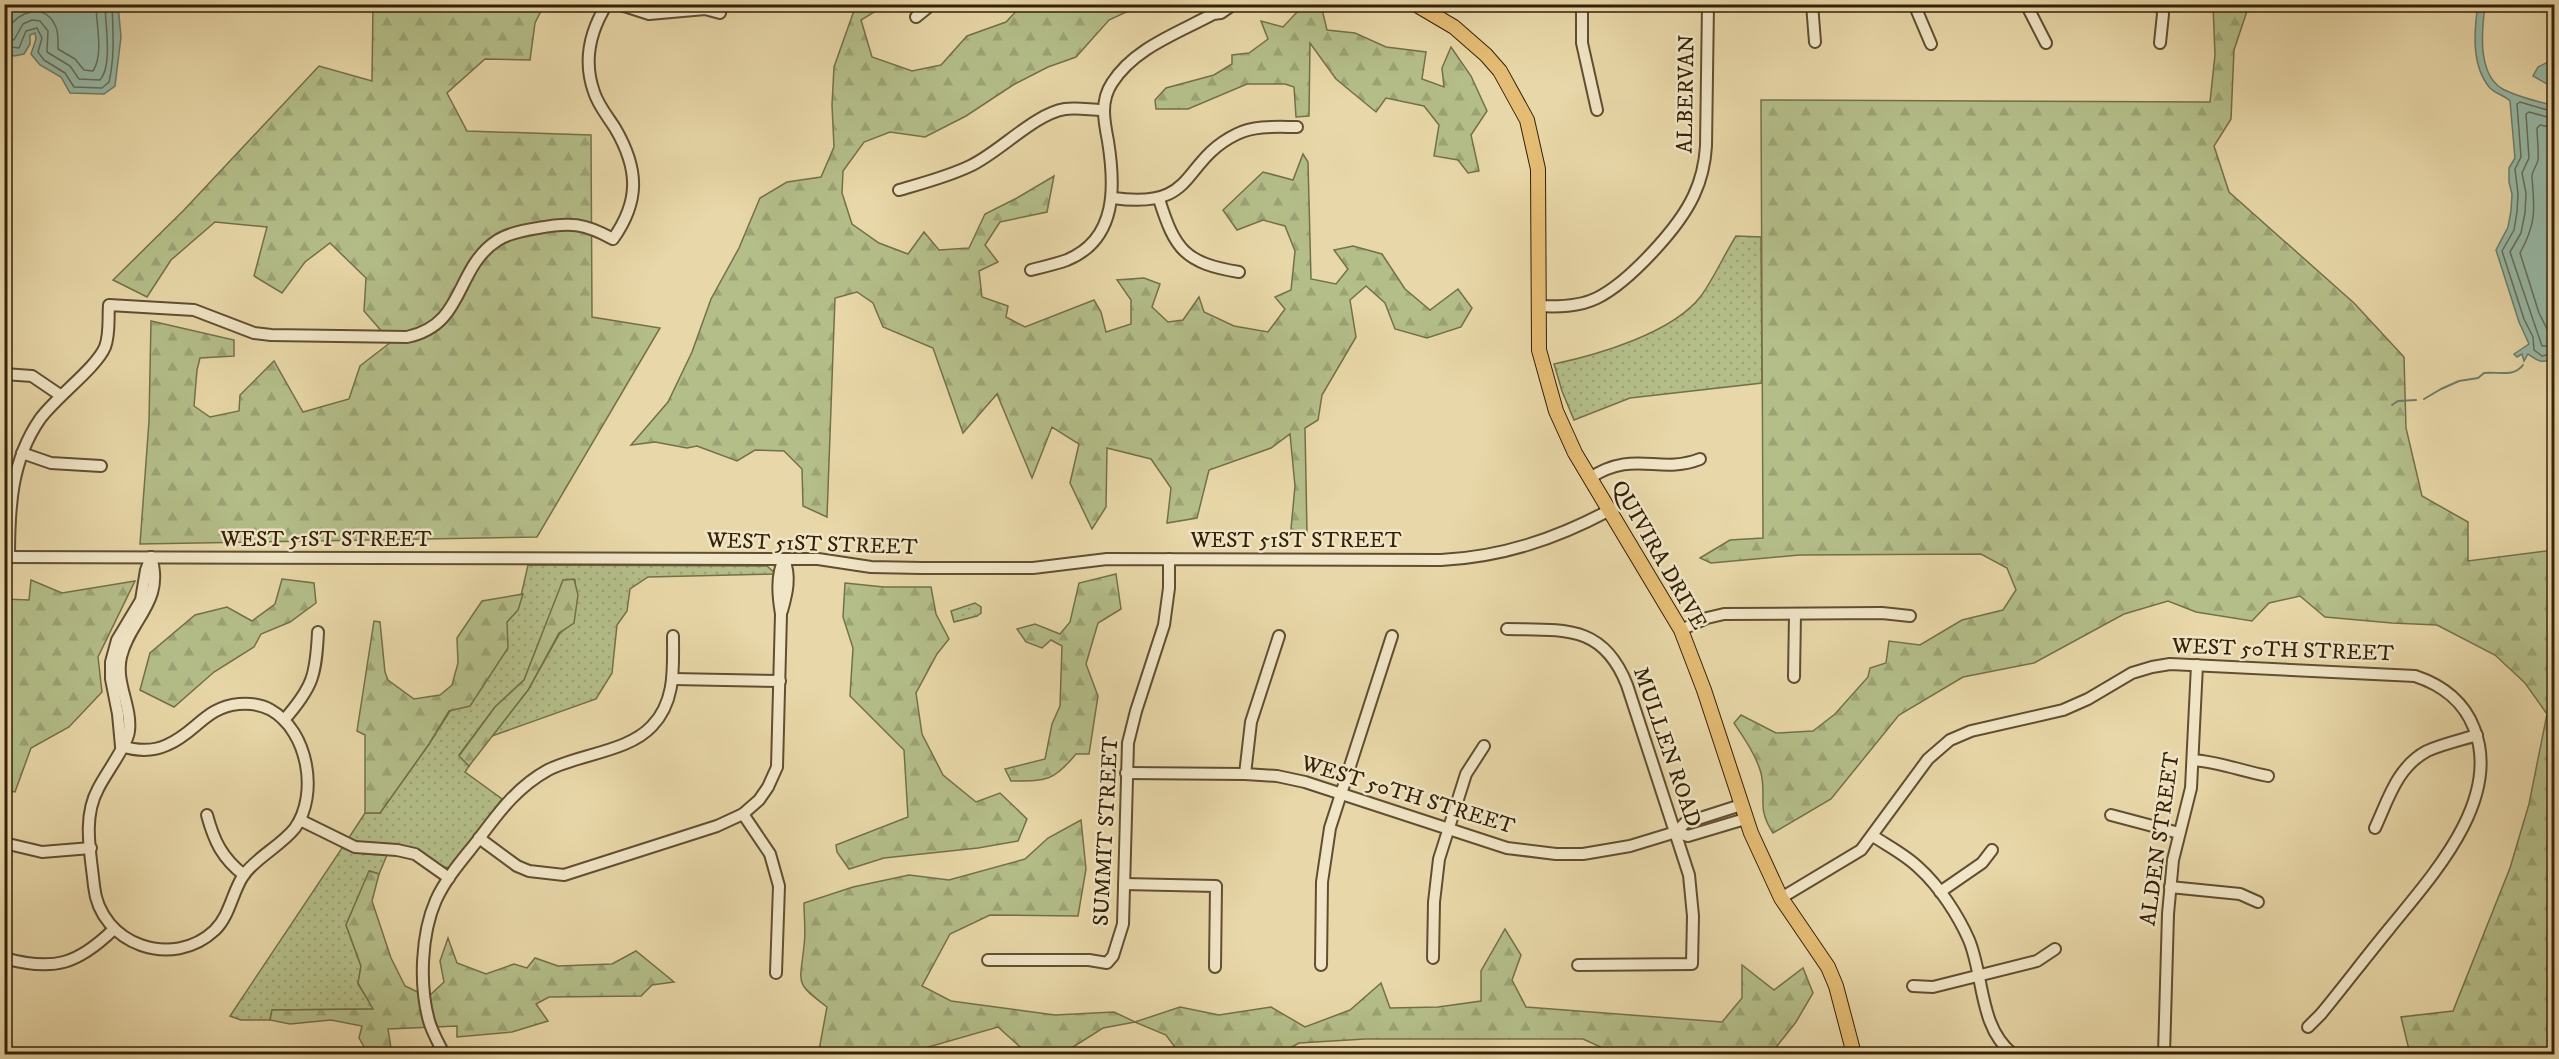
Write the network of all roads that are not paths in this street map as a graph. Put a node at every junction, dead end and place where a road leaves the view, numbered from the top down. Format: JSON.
{"nodes":[{"id":1,"x":607,"y":4,"type":"edge"},
{"id":2,"x":618,"y":4,"type":"edge"},
{"id":3,"x":932,"y":4,"type":"edge"},
{"id":4,"x":1220,"y":4,"type":"edge"},
{"id":5,"x":1234,"y":4,"type":"edge"},
{"id":6,"x":1415,"y":4,"type":"edge"},
{"id":7,"x":1582,"y":4,"type":"edge"},
{"id":8,"x":1708,"y":4,"type":"edge"},
{"id":9,"x":1812,"y":4,"type":"edge"},
{"id":10,"x":1914,"y":4,"type":"edge"},
{"id":11,"x":2026,"y":4,"type":"edge"},
{"id":12,"x":2161,"y":4,"type":"edge"},
{"id":13,"x":720,"y":13,"type":"dead end"},
{"id":14,"x":1213,"y":14,"type":"junction"},
{"id":15,"x":916,"y":17,"type":"dead end"},
{"id":16,"x":1815,"y":42,"type":"dead end"},
{"id":17,"x":2046,"y":43,"type":"dead end"},
{"id":18,"x":2160,"y":43,"type":"dead end"},
{"id":19,"x":1931,"y":44,"type":"dead end"},
{"id":20,"x":1102,"y":110,"type":"junction"},
{"id":21,"x":1597,"y":110,"type":"dead end"},
{"id":22,"x":1297,"y":127,"type":"dead end"},
{"id":23,"x":899,"y":190,"type":"dead end"},
{"id":24,"x":1113,"y":198,"type":"junction"},
{"id":25,"x":1159,"y":199,"type":"junction"},
{"id":26,"x":1031,"y":270,"type":"dead end"},
{"id":27,"x":1239,"y":272,"type":"dead end"},
{"id":28,"x":1538,"y":306,"type":"junction"},
{"id":29,"x":4,"y":374,"type":"edge"},
{"id":30,"x":60,"y":395,"type":"junction"},
{"id":31,"x":22,"y":453,"type":"junction"},
{"id":32,"x":1700,"y":459,"type":"dead end"},
{"id":33,"x":101,"y":466,"type":"dead end"},
{"id":34,"x":1590,"y":478,"type":"junction"},
{"id":35,"x":1608,"y":511,"type":"junction"},
{"id":36,"x":7,"y":557,"type":"edge"},
{"id":37,"x":151,"y":557,"type":"junction"},
{"id":38,"x":784,"y":559,"type":"junction"},
{"id":39,"x":1169,"y":559,"type":"junction"},
{"id":40,"x":1795,"y":614,"type":"junction"},
{"id":41,"x":1910,"y":616,"type":"dead end"},
{"id":42,"x":1507,"y":629,"type":"dead end"},
{"id":43,"x":1680,"y":630,"type":"junction"},
{"id":44,"x":318,"y":632,"type":"dead end"},
{"id":45,"x":674,"y":636,"type":"dead end"},
{"id":46,"x":1279,"y":636,"type":"dead end"},
{"id":47,"x":1392,"y":636,"type":"dead end"},
{"id":48,"x":2197,"y":665,"type":"junction"},
{"id":49,"x":1794,"y":677,"type":"dead end"},
{"id":50,"x":672,"y":679,"type":"junction"},
{"id":51,"x":780,"y":681,"type":"junction"},
{"id":52,"x":284,"y":720,"type":"junction"},
{"id":53,"x":2477,"y":735,"type":"junction"},
{"id":54,"x":121,"y":746,"type":"junction"},
{"id":55,"x":1484,"y":746,"type":"dead end"},
{"id":56,"x":2193,"y":760,"type":"junction"},
{"id":57,"x":1126,"y":773,"type":"junction"},
{"id":58,"x":1245,"y":774,"type":"junction"},
{"id":59,"x":2268,"y":776,"type":"dead end"},
{"id":60,"x":1340,"y":794,"type":"junction"},
{"id":61,"x":1741,"y":805,"type":"junction"},
{"id":62,"x":743,"y":814,"type":"junction"},
{"id":63,"x":207,"y":815,"type":"dead end"},
{"id":64,"x":2111,"y":815,"type":"dead end"},
{"id":65,"x":1745,"y":819,"type":"junction"},
{"id":66,"x":300,"y":820,"type":"junction"},
{"id":67,"x":2375,"y":828,"type":"dead end"},
{"id":68,"x":1448,"y":829,"type":"junction"},
{"id":69,"x":1676,"y":832,"type":"junction"},
{"id":70,"x":2179,"y":833,"type":"junction"},
{"id":71,"x":1873,"y":836,"type":"junction"},
{"id":72,"x":479,"y":838,"type":"junction"},
{"id":73,"x":4,"y":843,"type":"edge"},
{"id":74,"x":91,"y":848,"type":"junction"},
{"id":75,"x":1992,"y":850,"type":"dead end"},
{"id":76,"x":244,"y":875,"type":"junction"},
{"id":77,"x":449,"y":878,"type":"junction"},
{"id":78,"x":1124,"y":884,"type":"junction"},
{"id":79,"x":2170,"y":887,"type":"junction"},
{"id":80,"x":1940,"y":892,"type":"junction"},
{"id":81,"x":1781,"y":898,"type":"junction"},
{"id":82,"x":2258,"y":902,"type":"dead end"},
{"id":83,"x":114,"y":929,"type":"junction"},
{"id":84,"x":2055,"y":949,"type":"dead end"},
{"id":85,"x":4,"y":958,"type":"edge"},
{"id":86,"x":1433,"y":958,"type":"dead end"},
{"id":87,"x":988,"y":960,"type":"dead end"},
{"id":88,"x":1578,"y":964,"type":"dead end"},
{"id":89,"x":1321,"y":965,"type":"dead end"},
{"id":90,"x":1215,"y":967,"type":"dead end"},
{"id":91,"x":776,"y":973,"type":"dead end"},
{"id":92,"x":1978,"y":975,"type":"junction"},
{"id":93,"x":1913,"y":987,"type":"dead end"},
{"id":94,"x":2308,"y":1027,"type":"dead end"},
{"id":95,"x":444,"y":1054,"type":"edge"},
{"id":96,"x":1854,"y":1054,"type":"edge"},
{"id":97,"x":2010,"y":1054,"type":"edge"},
{"id":98,"x":2164,"y":1054,"type":"edge"}],
"edges":[{"from":1,"to":30,"type":"street"},
{"from":2,"to":13,"type":"street"},
{"from":3,"to":15,"type":"street"},
{"from":4,"to":14,"type":"street"},
{"from":5,"to":14,"type":"street"},
{"from":6,"to":28,"type":"main road","name":"QUIVIRA DRIVE"},
{"from":7,"to":21,"type":"street"},
{"from":8,"to":28,"type":"street","name":"ALBERVAN"},
{"from":9,"to":16,"type":"street"},
{"from":10,"to":19,"type":"street"},
{"from":11,"to":17,"type":"street"},
{"from":12,"to":18,"type":"street"},
{"from":14,"to":20,"type":"street"},
{"from":20,"to":23,"type":"street"},
{"from":20,"to":24,"type":"street"},
{"from":22,"to":25,"type":"street"},
{"from":24,"to":25,"type":"street"},
{"from":24,"to":26,"type":"street"},
{"from":25,"to":27,"type":"street"},
{"from":28,"to":34,"type":"main road","name":"QUIVIRA DRIVE"},
{"from":29,"to":30,"type":"street"},
{"from":30,"to":31,"type":"street"},
{"from":31,"to":33,"type":"street"},
{"from":31,"to":36,"type":"street"},
{"from":32,"to":34,"type":"street"},
{"from":34,"to":35,"type":"main road","name":"QUIVIRA DRIVE"},
{"from":35,"to":39,"type":"street","name":"WEST 51ST STREET"},
{"from":35,"to":43,"type":"main road","name":"QUIVIRA DRIVE"},
{"from":36,"to":37,"type":"street","name":"WEST 51ST STREET"},
{"from":37,"to":38,"type":"street","name":"WEST 51ST STREET"},
{"from":37,"to":54,"type":"street"},
{"from":38,"to":39,"type":"street","name":"WEST 51ST STREET"},
{"from":38,"to":51,"type":"street"},
{"from":39,"to":57,"type":"street","name":"SUMMIT STREET"},
{"from":40,"to":41,"type":"street"},
{"from":40,"to":43,"type":"street"},
{"from":40,"to":49,"type":"street"},
{"from":42,"to":69,"type":"street","name":"MULLEN ROAD"},
{"from":43,"to":61,"type":"main road","name":"QUIVIRA DRIVE"},
{"from":44,"to":52,"type":"street"},
{"from":45,"to":50,"type":"street"},
{"from":46,"to":58,"type":"street"},
{"from":47,"to":60,"type":"street"},
{"from":48,"to":53,"type":"street","name":"WEST 50TH STREET"},
{"from":48,"to":56,"type":"street","name":"ALDEN STREET"},
{"from":48,"to":71,"type":"street","name":"WEST 50TH STREET"},
{"from":50,"to":51,"type":"street"},
{"from":50,"to":72,"type":"street"},
{"from":51,"to":62,"type":"street"},
{"from":52,"to":54,"type":"street"},
{"from":52,"to":66,"type":"street"},
{"from":53,"to":67,"type":"street"},
{"from":53,"to":94,"type":"street","name":"WEST 50TH STREET"},
{"from":54,"to":74,"type":"street"},
{"from":55,"to":68,"type":"street"},
{"from":56,"to":59,"type":"street"},
{"from":56,"to":70,"type":"street","name":"ALDEN STREET"},
{"from":57,"to":58,"type":"street","name":"WEST 50TH STREET"},
{"from":57,"to":78,"type":"street","name":"SUMMIT STREET"},
{"from":58,"to":60,"type":"street","name":"WEST 50TH STREET"},
{"from":60,"to":68,"type":"street","name":"WEST 50TH STREET"},
{"from":60,"to":89,"type":"street"},
{"from":61,"to":65,"type":"main road","name":"QUIVIRA DRIVE"},
{"from":61,"to":69,"type":"street","name":"WEST 50TH STREET"},
{"from":62,"to":72,"type":"street"},
{"from":62,"to":91,"type":"street"},
{"from":63,"to":76,"type":"street"},
{"from":64,"to":70,"type":"street"},
{"from":65,"to":69,"type":"street","name":"WEST 50TH STREET"},
{"from":65,"to":81,"type":"main road","name":"QUIVIRA DRIVE"},
{"from":66,"to":76,"type":"street"},
{"from":66,"to":77,"type":"street"},
{"from":68,"to":69,"type":"street","name":"WEST 50TH STREET"},
{"from":68,"to":86,"type":"street"},
{"from":69,"to":88,"type":"street","name":"MULLEN ROAD"},
{"from":70,"to":79,"type":"street","name":"ALDEN STREET"},
{"from":71,"to":80,"type":"street"},
{"from":71,"to":81,"type":"street","name":"WEST 50TH STREET"},
{"from":72,"to":77,"type":"street"},
{"from":73,"to":74,"type":"street"},
{"from":74,"to":83,"type":"street"},
{"from":75,"to":80,"type":"street"},
{"from":76,"to":83,"type":"street"},
{"from":77,"to":95,"type":"street"},
{"from":78,"to":87,"type":"street","name":"SUMMIT STREET"},
{"from":78,"to":90,"type":"street"},
{"from":79,"to":82,"type":"street"},
{"from":79,"to":98,"type":"street","name":"ALDEN STREET"},
{"from":80,"to":92,"type":"street"},
{"from":81,"to":96,"type":"main road","name":"QUIVIRA DRIVE"},
{"from":83,"to":85,"type":"street"},
{"from":84,"to":92,"type":"street"},
{"from":92,"to":93,"type":"street"},
{"from":92,"to":97,"type":"street"}]}
